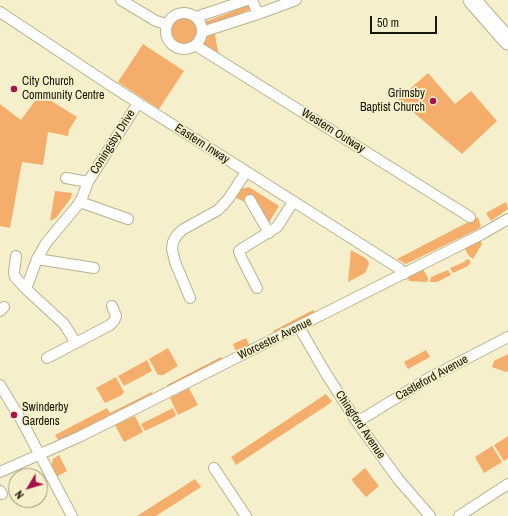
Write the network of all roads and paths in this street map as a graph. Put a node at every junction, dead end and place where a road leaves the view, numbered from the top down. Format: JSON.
{"nodes":[{"id":1,"x":122,"y":0,"type":"edge"},
{"id":2,"x":247,"y":0,"type":"edge"},
{"id":3,"x":252,"y":0,"type":"edge"},
{"id":4,"x":296,"y":0,"type":"edge"},
{"id":5,"x":472,"y":0,"type":"edge"},
{"id":6,"x":0,"y":12,"type":"edge"},
{"id":7,"x":258,"y":14,"type":"junction"},
{"id":8,"x":196,"y":17,"type":"junction"},
{"id":9,"x":166,"y":24,"type":"junction"},
{"id":10,"x":202,"y":32,"type":"junction"},
{"id":11,"x":508,"y":41,"type":"edge"},
{"id":12,"x":195,"y":45,"type":"junction"},
{"id":13,"x":138,"y":103,"type":"junction"},
{"id":14,"x":246,"y":172,"type":"junction"},
{"id":15,"x":66,"y":178,"type":"dead end"},
{"id":16,"x":88,"y":182,"type":"junction"},
{"id":17,"x":250,"y":200,"type":"dead end"},
{"id":18,"x":80,"y":202,"type":"junction"},
{"id":19,"x":293,"y":202,"type":"junction"},
{"id":20,"x":470,"y":217,"type":"dead end"},
{"id":21,"x":128,"y":219,"type":"dead end"},
{"id":22,"x":508,"y":220,"type":"edge"},
{"id":23,"x":269,"y":233,"type":"junction"},
{"id":24,"x":16,"y":256,"type":"dead end"},
{"id":25,"x":37,"y":259,"type":"junction"},
{"id":26,"x":94,"y":268,"type":"dead end"},
{"id":27,"x":404,"y":274,"type":"junction"},
{"id":28,"x":257,"y":288,"type":"dead end"},
{"id":29,"x":26,"y":289,"type":"junction"},
{"id":30,"x":190,"y":298,"type":"dead end"},
{"id":31,"x":112,"y":306,"type":"dead end"},
{"id":32,"x":299,"y":327,"type":"junction"},
{"id":33,"x":508,"y":337,"type":"edge"},
{"id":34,"x":76,"y":343,"type":"junction"},
{"id":35,"x":47,"y":358,"type":"dead end"},
{"id":36,"x":0,"y":385,"type":"edge"},
{"id":37,"x":357,"y":422,"type":"junction"},
{"id":38,"x":40,"y":455,"type":"junction"},
{"id":39,"x":214,"y":468,"type":"dead end"},
{"id":40,"x":0,"y":472,"type":"edge"},
{"id":41,"x":508,"y":484,"type":"edge"},
{"id":42,"x":72,"y":516,"type":"edge"},
{"id":43,"x":246,"y":516,"type":"edge"},
{"id":44,"x":430,"y":516,"type":"edge"},
{"id":45,"x":459,"y":516,"type":"edge"}],
"edges":[{"from":1,"to":9,"type":"street"},
{"from":2,"to":8,"type":"street"},
{"from":3,"to":7,"type":"street"},
{"from":4,"to":7,"type":"street"},
{"from":5,"to":11,"type":"highway"},
{"from":6,"to":13,"type":"street","name":"Eastern Inway"},
{"from":7,"to":10,"type":"street"},
{"from":8,"to":9,"type":"street"},
{"from":8,"to":10,"type":"street"},
{"from":9,"to":12,"type":"street"},
{"from":10,"to":12,"type":"street"},
{"from":12,"to":20,"type":"street","name":"Western Outway"},
{"from":13,"to":14,"type":"street","name":"Eastern Inway"},
{"from":13,"to":16,"type":"street","name":"Coningsby Drive"},
{"from":14,"to":19,"type":"street","name":"Eastern Inway"},
{"from":14,"to":30,"type":"street"},
{"from":15,"to":16,"type":"street","name":"Coningsby Drive"},
{"from":16,"to":18,"type":"street","name":"Coningsby Drive"},
{"from":17,"to":23,"type":"street"},
{"from":18,"to":21,"type":"street"},
{"from":18,"to":25,"type":"street","name":"Coningsby Drive"},
{"from":19,"to":23,"type":"street"},
{"from":19,"to":27,"type":"street","name":"Eastern Inway"},
{"from":22,"to":27,"type":"street","name":"Worcester Avenue"},
{"from":23,"to":28,"type":"street"},
{"from":24,"to":29,"type":"street"},
{"from":25,"to":26,"type":"street"},
{"from":25,"to":29,"type":"street","name":"Coningsby Drive"},
{"from":27,"to":32,"type":"street","name":"Worcester Avenue"},
{"from":29,"to":34,"type":"street"},
{"from":31,"to":34,"type":"street"},
{"from":32,"to":37,"type":"street","name":"Chingford Avenue"},
{"from":32,"to":38,"type":"street","name":"Worcester Avenue"},
{"from":33,"to":37,"type":"street","name":"Castleford Avenue"},
{"from":34,"to":35,"type":"street"},
{"from":36,"to":38,"type":"street"},
{"from":37,"to":44,"type":"street","name":"Chingford Avenue"},
{"from":38,"to":40,"type":"street"},
{"from":38,"to":42,"type":"street"},
{"from":39,"to":43,"type":"street"},
{"from":41,"to":45,"type":"street"}]}
